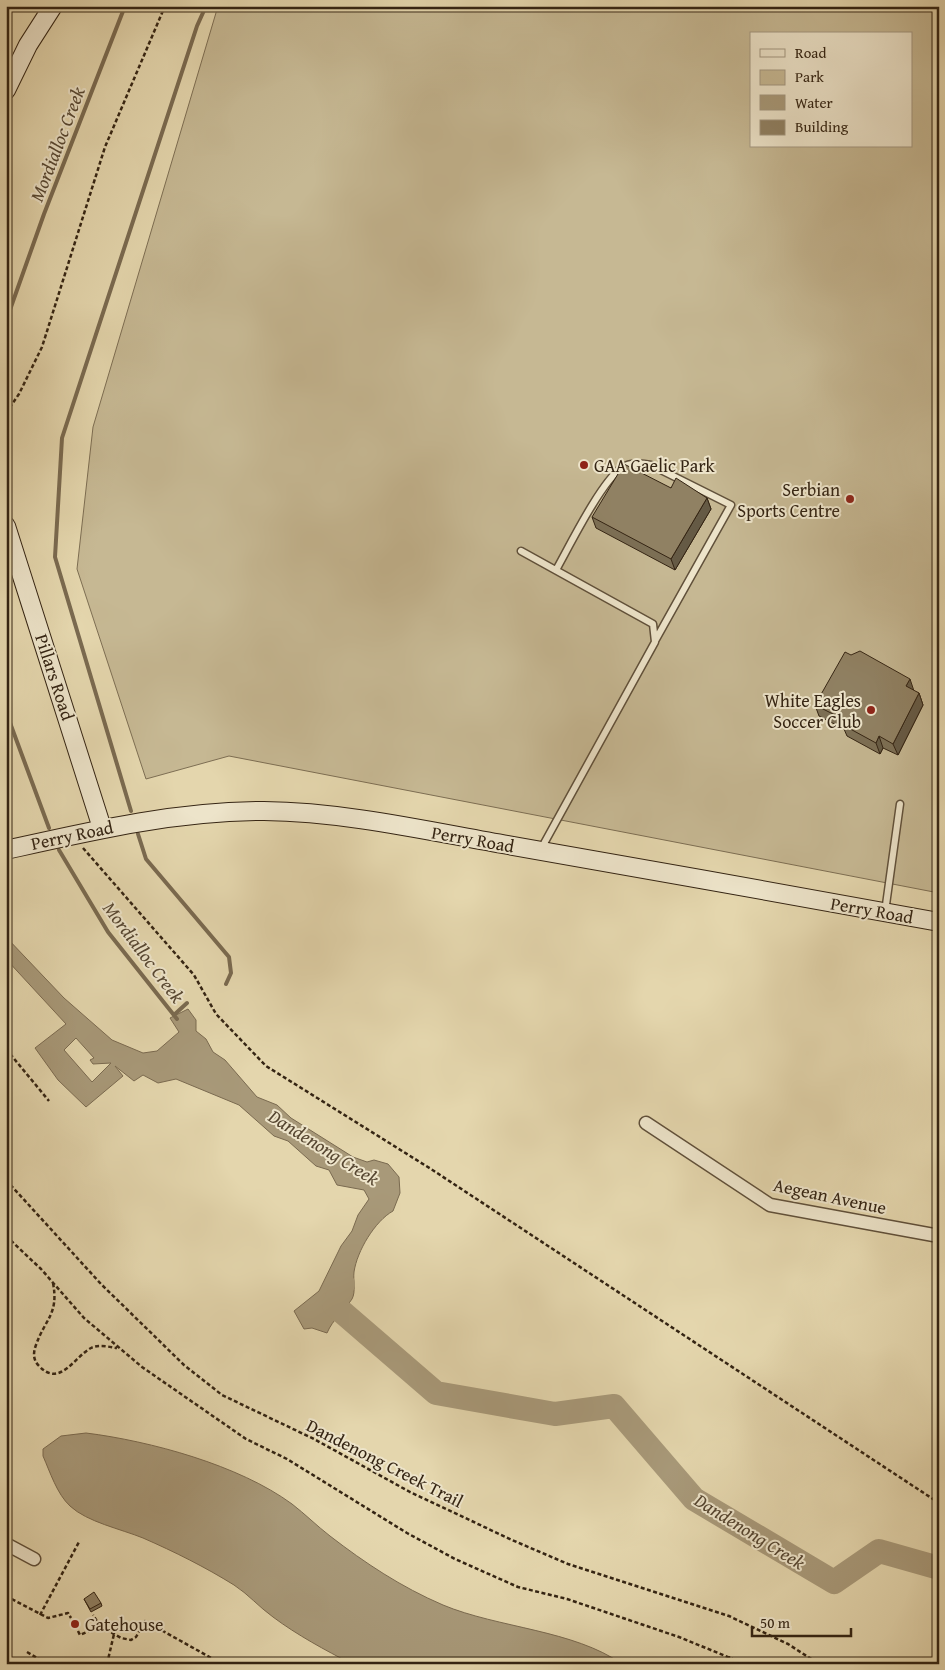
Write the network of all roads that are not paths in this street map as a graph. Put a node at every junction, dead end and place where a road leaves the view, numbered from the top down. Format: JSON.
{"nodes":[{"id":1,"x":53,"y":6,"type":"edge"},
{"id":2,"x":6,"y":90,"type":"edge"},
{"id":3,"x":6,"y":526,"type":"edge"},
{"id":4,"x":521,"y":550,"type":"dead end"},
{"id":5,"x":556,"y":570,"type":"junction"},
{"id":6,"x":655,"y":642,"type":"junction"},
{"id":7,"x":900,"y":804,"type":"dead end"},
{"id":8,"x":102,"y":828,"type":"junction"},
{"id":9,"x":6,"y":850,"type":"edge"},
{"id":10,"x":540,"y":851,"type":"junction"},
{"id":11,"x":885,"y":912,"type":"junction"},
{"id":12,"x":939,"y":922,"type":"edge"},
{"id":13,"x":646,"y":1123,"type":"dead end"},
{"id":14,"x":939,"y":1236,"type":"edge"},
{"id":15,"x":6,"y":1544,"type":"edge"},
{"id":16,"x":34,"y":1559,"type":"dead end"}],
"edges":[{"from":1,"to":2,"type":"main road"},
{"from":3,"to":8,"type":"main road","name":"Pillars Road"},
{"from":4,"to":5,"type":"lane"},
{"from":5,"to":6,"type":"lane"},
{"from":5,"to":6,"type":"lane"},
{"from":6,"to":10,"type":"lane"},
{"from":7,"to":11,"type":"lane"},
{"from":8,"to":9,"type":"main road","name":"Perry Road"},
{"from":8,"to":10,"type":"main road","name":"Perry Road"},
{"from":10,"to":11,"type":"main road","name":"Perry Road"},
{"from":11,"to":12,"type":"main road","name":"Perry Road"},
{"from":13,"to":14,"type":"street","name":"Aegean Avenue"},
{"from":15,"to":16,"type":"street"}]}
